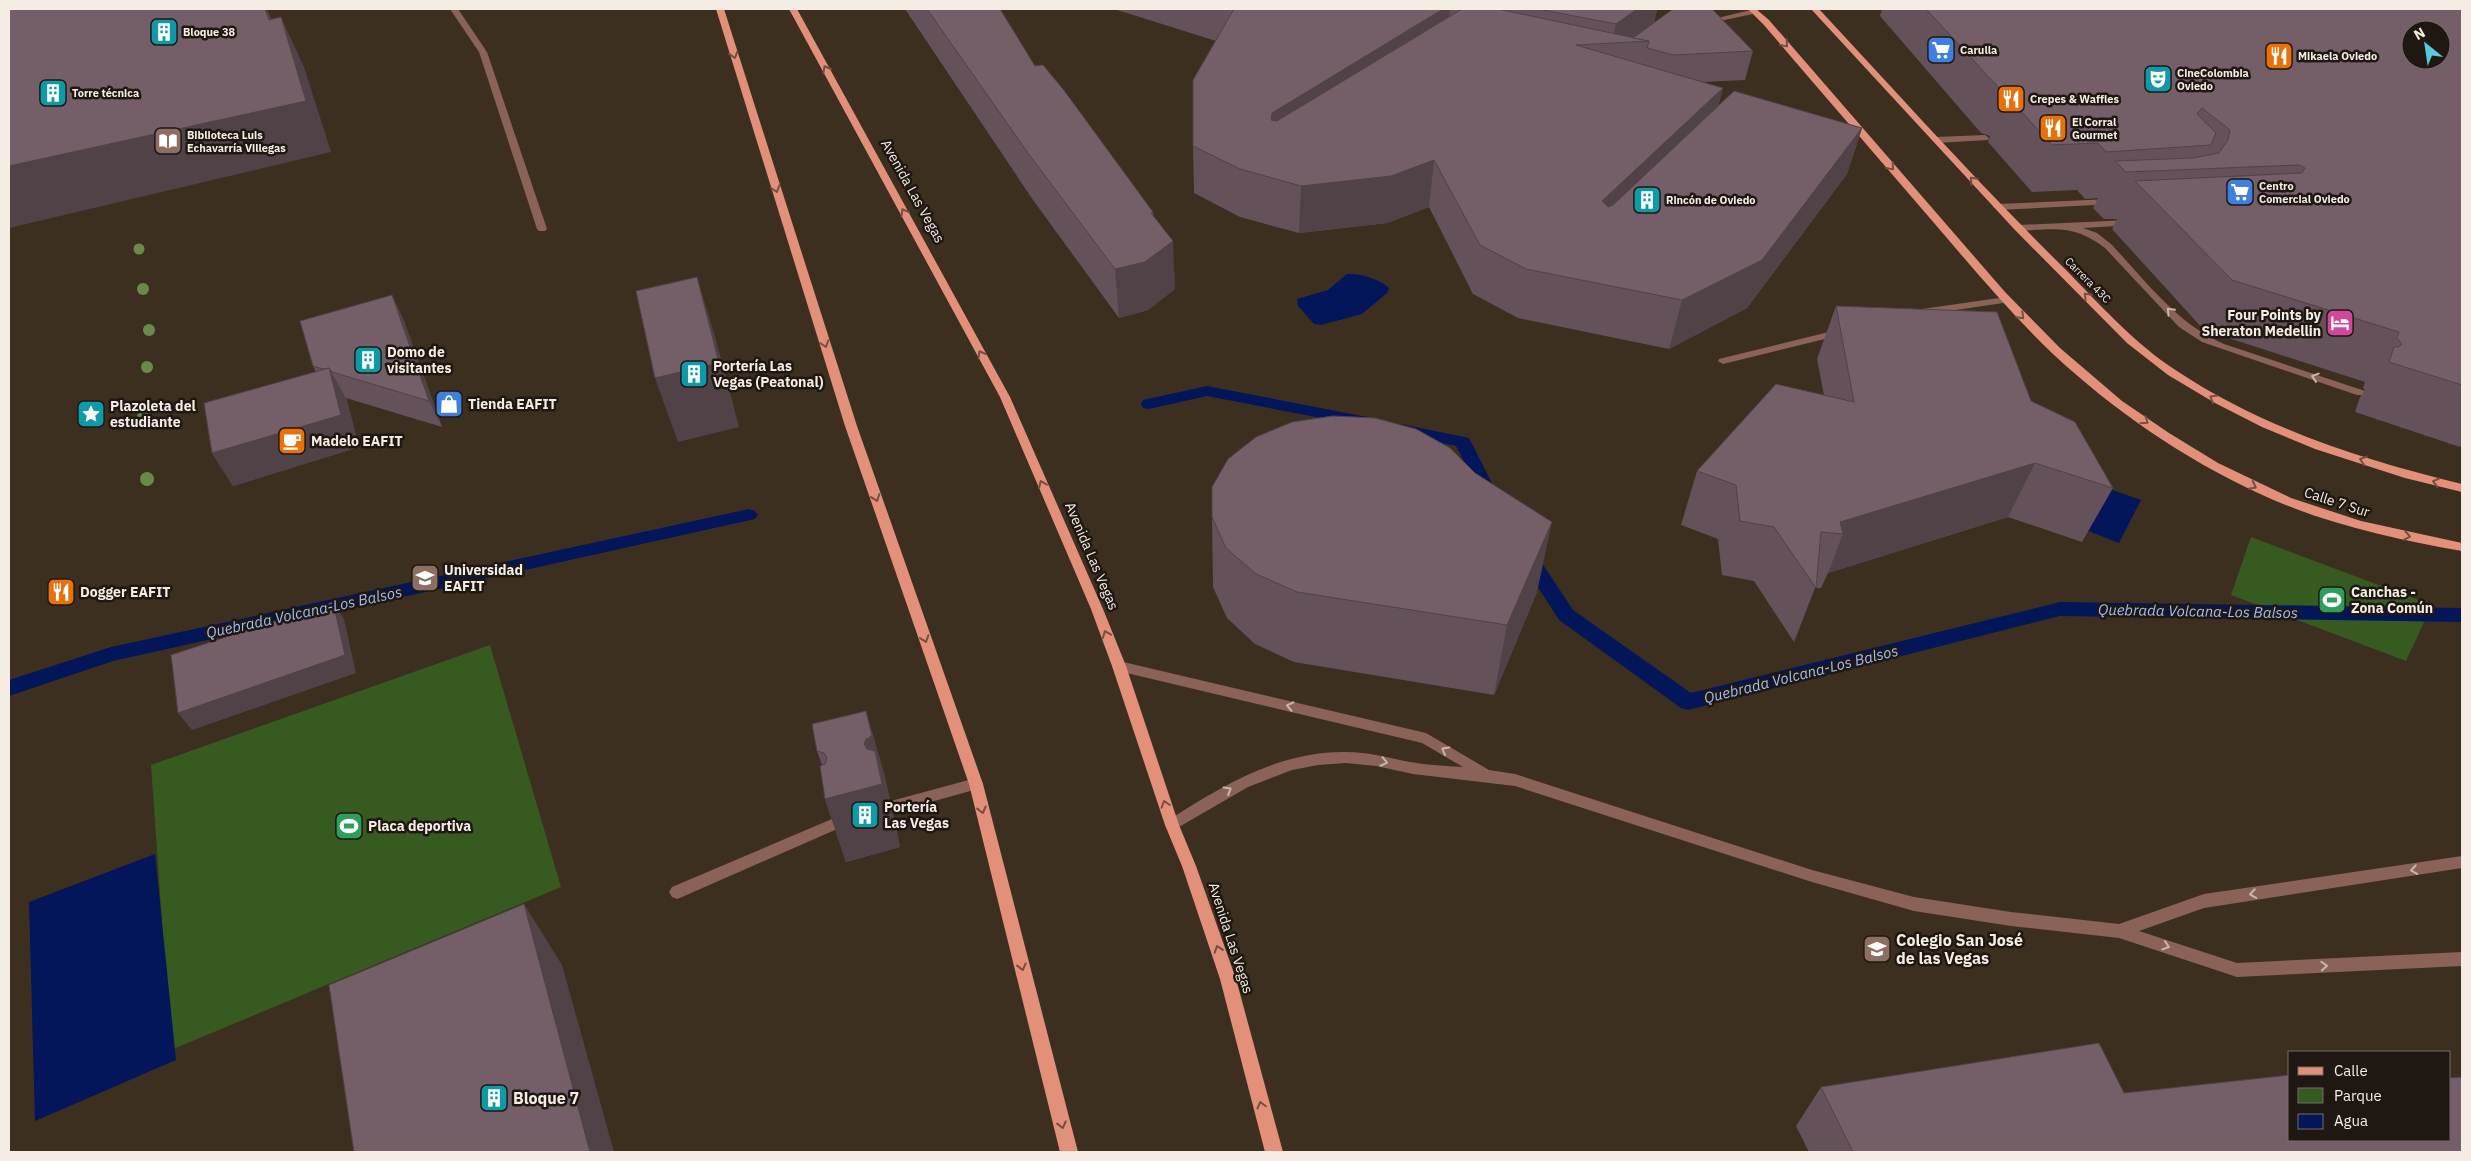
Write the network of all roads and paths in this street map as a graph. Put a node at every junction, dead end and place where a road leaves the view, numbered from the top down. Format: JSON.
{"nodes":[{"id":1,"x":454,"y":9,"type":"edge"},
{"id":2,"x":720,"y":9,"type":"edge"},
{"id":3,"x":793,"y":9,"type":"edge"},
{"id":4,"x":1815,"y":9,"type":"edge"},
{"id":5,"x":1753,"y":10,"type":"edge"},
{"id":6,"x":1699,"y":23,"type":"edge"},
{"id":7,"x":1985,"y":138,"type":"dead end"},
{"id":8,"x":1936,"y":140,"type":"junction"},
{"id":9,"x":2121,"y":202,"type":"edge"},
{"id":10,"x":1998,"y":207,"type":"junction"},
{"id":11,"x":2137,"y":223,"type":"edge"},
{"id":12,"x":2069,"y":226,"type":"junction"},
{"id":13,"x":542,"y":228,"type":"dead end"},
{"id":14,"x":2018,"y":228,"type":"junction"},
{"id":15,"x":2006,"y":300,"type":"junction"},
{"id":16,"x":1912,"y":314,"type":"edge"},
{"id":17,"x":1856,"y":328,"type":"edge"},
{"id":18,"x":1723,"y":361,"type":"dead end"},
{"id":19,"x":2361,"y":393,"type":"dead end"},
{"id":20,"x":2462,"y":488,"type":"edge"},
{"id":21,"x":2462,"y":547,"type":"edge"},
{"id":22,"x":1119,"y":666,"type":"junction"},
{"id":23,"x":1488,"y":774,"type":"junction"},
{"id":24,"x":976,"y":784,"type":"junction"},
{"id":25,"x":891,"y":808,"type":"dead end"},
{"id":26,"x":839,"y":822,"type":"edge"},
{"id":27,"x":1172,"y":825,"type":"junction"},
{"id":28,"x":2462,"y":862,"type":"edge"},
{"id":29,"x":677,"y":892,"type":"dead end"},
{"id":30,"x":2119,"y":931,"type":"junction"},
{"id":31,"x":2462,"y":959,"type":"edge"},
{"id":32,"x":1069,"y":1152,"type":"edge"},
{"id":33,"x":1274,"y":1152,"type":"edge"}],
"edges":[{"from":1,"to":13,"type":"lane"},
{"from":2,"to":24,"type":"main road","one_way":true},
{"from":22,"to":3,"type":"main road","name":"Avenida Las Vegas","one_way":true},
{"from":4,"to":8,"type":"main road","name":"Carrera 43C"},
{"from":5,"to":6,"type":"lane"},
{"from":5,"to":15,"type":"main road","one_way":true},
{"from":7,"to":8,"type":"lane"},
{"from":10,"to":8,"type":"main road","name":"Carrera 43C","one_way":true},
{"from":9,"to":10,"type":"lane"},
{"from":10,"to":14,"type":"main road","name":"Carrera 43C"},
{"from":11,"to":12,"type":"lane"},
{"from":12,"to":14,"type":"lane"},
{"from":19,"to":12,"type":"lane","one_way":true},
{"from":20,"to":14,"type":"main road","name":"Carrera 43C","one_way":true},
{"from":15,"to":16,"type":"lane"},
{"from":15,"to":21,"type":"main road","name":"Calle 7 Sur","one_way":true},
{"from":17,"to":18,"type":"lane"},
{"from":23,"to":22,"type":"lane","one_way":true},
{"from":27,"to":22,"type":"main road","name":"Avenida Las Vegas","one_way":true},
{"from":27,"to":23,"type":"lane","one_way":true},
{"from":23,"to":30,"type":"lane"},
{"from":24,"to":25,"type":"lane"},
{"from":24,"to":32,"type":"main road","one_way":true},
{"from":26,"to":29,"type":"lane"},
{"from":33,"to":27,"type":"main road","name":"Avenida Las Vegas","one_way":true},
{"from":28,"to":30,"type":"lane","one_way":true},
{"from":30,"to":31,"type":"lane","one_way":true}]}
